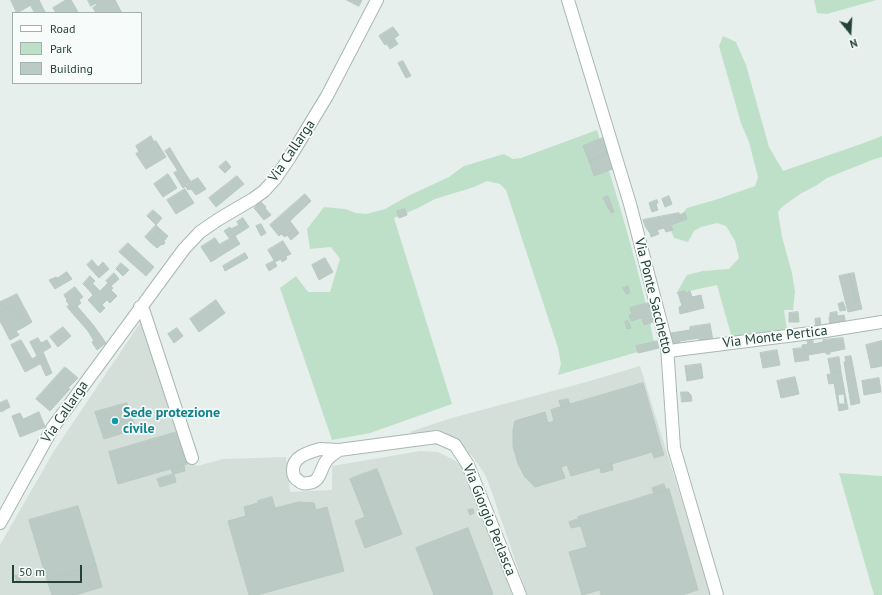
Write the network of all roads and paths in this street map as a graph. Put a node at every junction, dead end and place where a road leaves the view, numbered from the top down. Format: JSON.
{"nodes":[{"id":1,"x":378,"y":0,"type":"edge"},
{"id":2,"x":568,"y":0,"type":"edge"},
{"id":3,"x":140,"y":308,"type":"junction"},
{"id":4,"x":882,"y":322,"type":"edge"},
{"id":5,"x":668,"y":352,"type":"junction"},
{"id":6,"x":339,"y":450,"type":"dead end"},
{"id":7,"x":192,"y":458,"type":"dead end"},
{"id":8,"x":0,"y":523,"type":"edge"},
{"id":9,"x":520,"y":595,"type":"edge"},
{"id":10,"x":716,"y":595,"type":"edge"}],
"edges":[{"from":1,"to":3,"type":"street","name":"Via Callarga"},
{"from":2,"to":5,"type":"street","name":"Via Ponte Sacchetto"},
{"from":3,"to":7,"type":"street"},
{"from":3,"to":8,"type":"street","name":"Via Callarga"},
{"from":4,"to":5,"type":"street","name":"Via Monte Pertica"},
{"from":5,"to":10,"type":"street","name":"Via Ponte Sacchetto"},
{"from":6,"to":9,"type":"street","name":"Via Giorgio Perlasca"}]}
